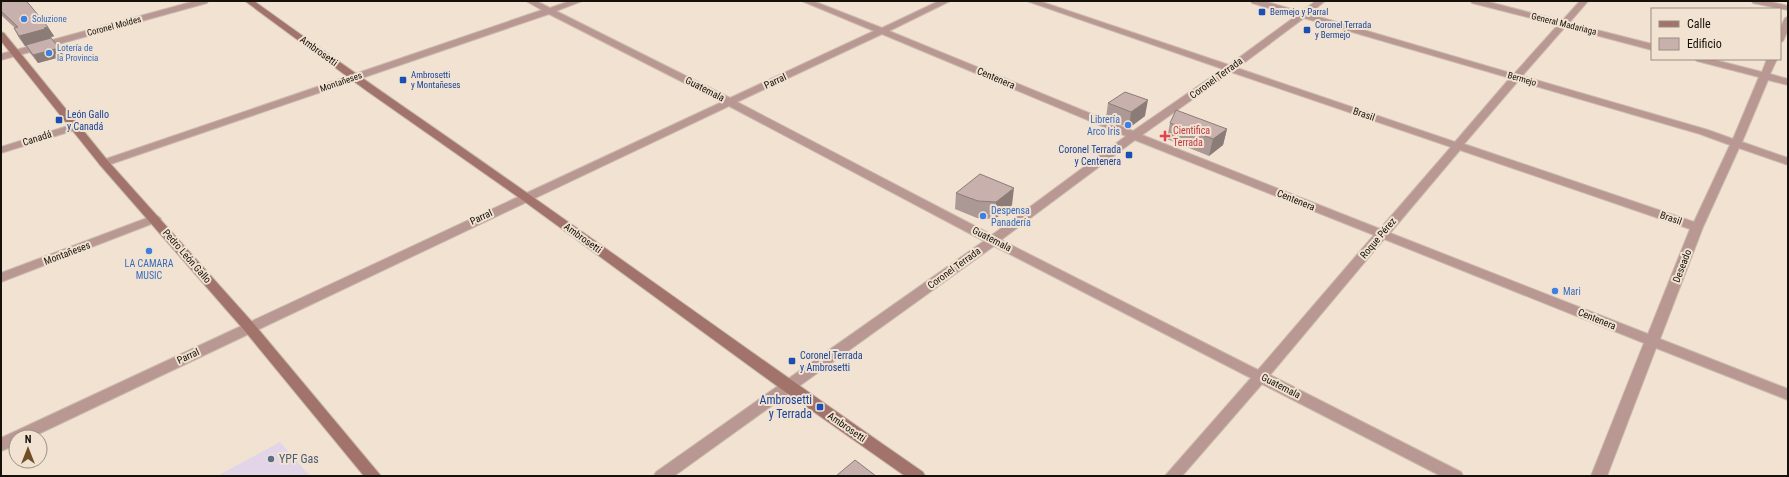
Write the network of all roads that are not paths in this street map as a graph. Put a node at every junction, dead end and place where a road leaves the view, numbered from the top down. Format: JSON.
{"nodes":[{"id":1,"x":204,"y":1,"type":"edge"},
{"id":2,"x":249,"y":1,"type":"edge"},
{"id":3,"x":530,"y":1,"type":"edge"},
{"id":4,"x":578,"y":1,"type":"edge"},
{"id":5,"x":806,"y":1,"type":"edge"},
{"id":6,"x":946,"y":1,"type":"edge"},
{"id":7,"x":1031,"y":1,"type":"edge"},
{"id":8,"x":1255,"y":1,"type":"edge"},
{"id":9,"x":1321,"y":1,"type":"edge"},
{"id":10,"x":1475,"y":1,"type":"edge"},
{"id":11,"x":1584,"y":1,"type":"edge"},
{"id":12,"x":1756,"y":1,"type":"edge"},
{"id":13,"x":1788,"y":8,"type":"edge"},
{"id":14,"x":549,"y":11,"type":"junction"},
{"id":15,"x":1302,"y":15,"type":"junction"},
{"id":16,"x":1788,"y":20,"type":"edge"},
{"id":17,"x":1563,"y":24,"type":"junction"},
{"id":18,"x":882,"y":31,"type":"junction"},
{"id":19,"x":1,"y":35,"type":"edge"},
{"id":20,"x":1781,"y":37,"type":"edge"},
{"id":21,"x":1651,"y":47,"type":"edge"},
{"id":22,"x":16,"y":52,"type":"junction"},
{"id":23,"x":1,"y":57,"type":"edge"},
{"id":24,"x":1704,"y":60,"type":"edge"},
{"id":25,"x":1772,"y":60,"type":"edge"},
{"id":26,"x":1230,"y":68,"type":"junction"},
{"id":27,"x":1765,"y":76,"type":"junction"},
{"id":28,"x":354,"y":77,"type":"junction"},
{"id":29,"x":1516,"y":77,"type":"junction"},
{"id":30,"x":1788,"y":82,"type":"edge"},
{"id":31,"x":730,"y":102,"type":"junction"},
{"id":32,"x":74,"y":127,"type":"junction"},
{"id":33,"x":1134,"y":136,"type":"junction"},
{"id":34,"x":1736,"y":143,"type":"junction"},
{"id":35,"x":1457,"y":146,"type":"junction"},
{"id":36,"x":1,"y":150,"type":"edge"},
{"id":37,"x":1788,"y":162,"type":"edge"},
{"id":38,"x":104,"y":163,"type":"junction"},
{"id":39,"x":525,"y":196,"type":"junction"},
{"id":40,"x":156,"y":219,"type":"junction"},
{"id":41,"x":1697,"y":227,"type":"junction"},
{"id":42,"x":1382,"y":234,"type":"junction"},
{"id":43,"x":992,"y":240,"type":"junction"},
{"id":44,"x":1,"y":278,"type":"edge"},
{"id":45,"x":249,"y":327,"type":"junction"},
{"id":46,"x":1653,"y":341,"type":"junction"},
{"id":47,"x":1261,"y":376,"type":"junction"},
{"id":48,"x":789,"y":387,"type":"junction"},
{"id":49,"x":1788,"y":395,"type":"edge"},
{"id":50,"x":36,"y":429,"type":"edge"},
{"id":51,"x":374,"y":476,"type":"edge"},
{"id":52,"x":662,"y":476,"type":"edge"},
{"id":53,"x":917,"y":476,"type":"edge"},
{"id":54,"x":1173,"y":476,"type":"edge"},
{"id":55,"x":1455,"y":476,"type":"edge"},
{"id":56,"x":1599,"y":476,"type":"edge"}],
"edges":[{"from":1,"to":22,"type":"street","name":"Coronel Moldes"},
{"from":2,"to":28,"type":"street","name":"Ambrosetti"},
{"from":3,"to":14,"type":"street","name":"Guatemala"},
{"from":4,"to":14,"type":"street","name":"Montañeses"},
{"from":5,"to":18,"type":"street","name":"Centenera"},
{"from":6,"to":18,"type":"street","name":"Parral"},
{"from":7,"to":26,"type":"street","name":"Brasil"},
{"from":8,"to":15,"type":"street","name":"Bermejo"},
{"from":9,"to":15,"type":"street","name":"Coronel Terrada"},
{"from":10,"to":17,"type":"street","name":"General Madariaga"},
{"from":11,"to":17,"type":"street","name":"Roque Pérez"},
{"from":12,"to":13,"type":"street"},
{"from":14,"to":28,"type":"street","name":"Montañeses"},
{"from":14,"to":31,"type":"street","name":"Guatemala"},
{"from":15,"to":26,"type":"street","name":"Coronel Terrada"},
{"from":15,"to":29,"type":"street","name":"Bermejo"},
{"from":16,"to":20,"type":"street"},
{"from":17,"to":21,"type":"street","name":"General Madariaga"},
{"from":17,"to":29,"type":"street","name":"Roque Pérez"},
{"from":18,"to":31,"type":"street","name":"Parral"},
{"from":18,"to":33,"type":"street","name":"Centenera"},
{"from":19,"to":22,"type":"street","name":"Pedro León Gallo"},
{"from":22,"to":23,"type":"street","name":"Coronel Moldes"},
{"from":22,"to":32,"type":"street","name":"Pedro León Gallo"},
{"from":24,"to":27,"type":"street"},
{"from":25,"to":27,"type":"street","name":"Deseado"},
{"from":26,"to":33,"type":"street","name":"Coronel Terrada"},
{"from":26,"to":35,"type":"street","name":"Brasil"},
{"from":27,"to":30,"type":"street"},
{"from":27,"to":34,"type":"street","name":"Deseado"},
{"from":28,"to":38,"type":"street","name":"Montañeses"},
{"from":28,"to":39,"type":"street","name":"Ambrosetti"},
{"from":29,"to":34,"type":"street","name":"Bermejo"},
{"from":29,"to":35,"type":"street","name":"Roque Pérez"},
{"from":31,"to":39,"type":"street","name":"Parral"},
{"from":31,"to":43,"type":"street","name":"Guatemala"},
{"from":32,"to":36,"type":"street","name":"Canadá"},
{"from":32,"to":38,"type":"street","name":"Pedro León Gallo"},
{"from":33,"to":42,"type":"street","name":"Centenera"},
{"from":33,"to":43,"type":"street","name":"Coronel Terrada"},
{"from":34,"to":37,"type":"street","name":"Bermejo"},
{"from":34,"to":41,"type":"street","name":"Deseado"},
{"from":35,"to":41,"type":"street","name":"Brasil"},
{"from":35,"to":42,"type":"street","name":"Roque Pérez"},
{"from":38,"to":40,"type":"street","name":"Pedro León Gallo"},
{"from":39,"to":45,"type":"street","name":"Parral"},
{"from":39,"to":48,"type":"street","name":"Ambrosetti"},
{"from":40,"to":44,"type":"street","name":"Montañeses"},
{"from":40,"to":45,"type":"street","name":"Pedro León Gallo"},
{"from":41,"to":46,"type":"street","name":"Deseado"},
{"from":42,"to":46,"type":"street","name":"Centenera"},
{"from":42,"to":47,"type":"street","name":"Roque Pérez"},
{"from":43,"to":47,"type":"street","name":"Guatemala"},
{"from":43,"to":48,"type":"street","name":"Coronel Terrada"},
{"from":45,"to":50,"type":"street","name":"Parral"},
{"from":45,"to":51,"type":"street","name":"Pedro León Gallo"},
{"from":46,"to":49,"type":"street","name":"Centenera"},
{"from":46,"to":56,"type":"street","name":"Deseado"},
{"from":47,"to":54,"type":"street","name":"Roque Pérez"},
{"from":47,"to":55,"type":"street","name":"Guatemala"},
{"from":48,"to":52,"type":"street","name":"Coronel Terrada"},
{"from":48,"to":53,"type":"street","name":"Ambrosetti"}]}
